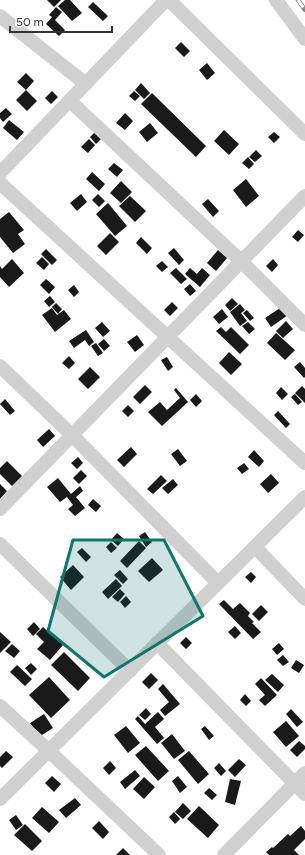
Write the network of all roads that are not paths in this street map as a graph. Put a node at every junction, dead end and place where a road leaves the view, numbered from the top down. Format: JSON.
{"nodes":[{"id":1,"x":167,"y":0,"type":"edge"},
{"id":2,"x":276,"y":0,"type":"edge"},
{"id":3,"x":0,"y":16,"type":"edge"},
{"id":4,"x":305,"y":39,"type":"edge"},
{"id":5,"x":86,"y":84,"type":"junction"},
{"id":6,"x":70,"y":101,"type":"junction"},
{"id":7,"x":305,"y":134,"type":"edge"},
{"id":8,"x":0,"y":173,"type":"edge"},
{"id":9,"x":0,"y":183,"type":"edge"},
{"id":10,"x":305,"y":196,"type":"edge"},
{"id":11,"x":242,"y":262,"type":"junction"},
{"id":12,"x":305,"y":325,"type":"edge"},
{"id":13,"x":167,"y":337,"type":"junction"},
{"id":14,"x":0,"y":366,"type":"edge"},
{"id":15,"x":72,"y":435,"type":"junction"},
{"id":16,"x":305,"y":463,"type":"edge"},
{"id":17,"x":305,"y":497,"type":"edge"},
{"id":18,"x":0,"y":509,"type":"edge"},
{"id":19,"x":0,"y":544,"type":"edge"},
{"id":20,"x":255,"y":547,"type":"junction"},
{"id":21,"x":218,"y":583,"type":"junction"},
{"id":22,"x":305,"y":599,"type":"edge"},
{"id":23,"x":157,"y":643,"type":"junction"},
{"id":24,"x":130,"y":671,"type":"junction"},
{"id":25,"x":0,"y":706,"type":"edge"},
{"id":26,"x":49,"y":751,"type":"junction"},
{"id":27,"x":305,"y":774,"type":"edge"},
{"id":28,"x":295,"y":784,"type":"junction"},
{"id":29,"x":305,"y":794,"type":"edge"},
{"id":30,"x":0,"y":799,"type":"edge"},
{"id":31,"x":159,"y":855,"type":"edge"},
{"id":32,"x":224,"y":855,"type":"edge"}],
"edges":[{"from":1,"to":5,"type":"street"},
{"from":1,"to":7,"type":"street"},
{"from":2,"to":4,"type":"street"},
{"from":3,"to":5,"type":"street"},
{"from":5,"to":6,"type":"street"},
{"from":6,"to":8,"type":"street"},
{"from":6,"to":11,"type":"street"},
{"from":9,"to":13,"type":"street"},
{"from":10,"to":11,"type":"street"},
{"from":11,"to":12,"type":"street"},
{"from":11,"to":13,"type":"street"},
{"from":13,"to":15,"type":"street"},
{"from":13,"to":16,"type":"street"},
{"from":14,"to":15,"type":"street"},
{"from":15,"to":18,"type":"street"},
{"from":15,"to":21,"type":"street"},
{"from":17,"to":20,"type":"street"},
{"from":19,"to":24,"type":"street"},
{"from":20,"to":21,"type":"street"},
{"from":20,"to":22,"type":"street"},
{"from":21,"to":23,"type":"street"},
{"from":23,"to":24,"type":"street"},
{"from":23,"to":28,"type":"street"},
{"from":24,"to":26,"type":"street"},
{"from":25,"to":26,"type":"street"},
{"from":26,"to":30,"type":"street"},
{"from":26,"to":31,"type":"street"},
{"from":27,"to":28,"type":"street"},
{"from":28,"to":29,"type":"street"},
{"from":28,"to":32,"type":"street"}]}
